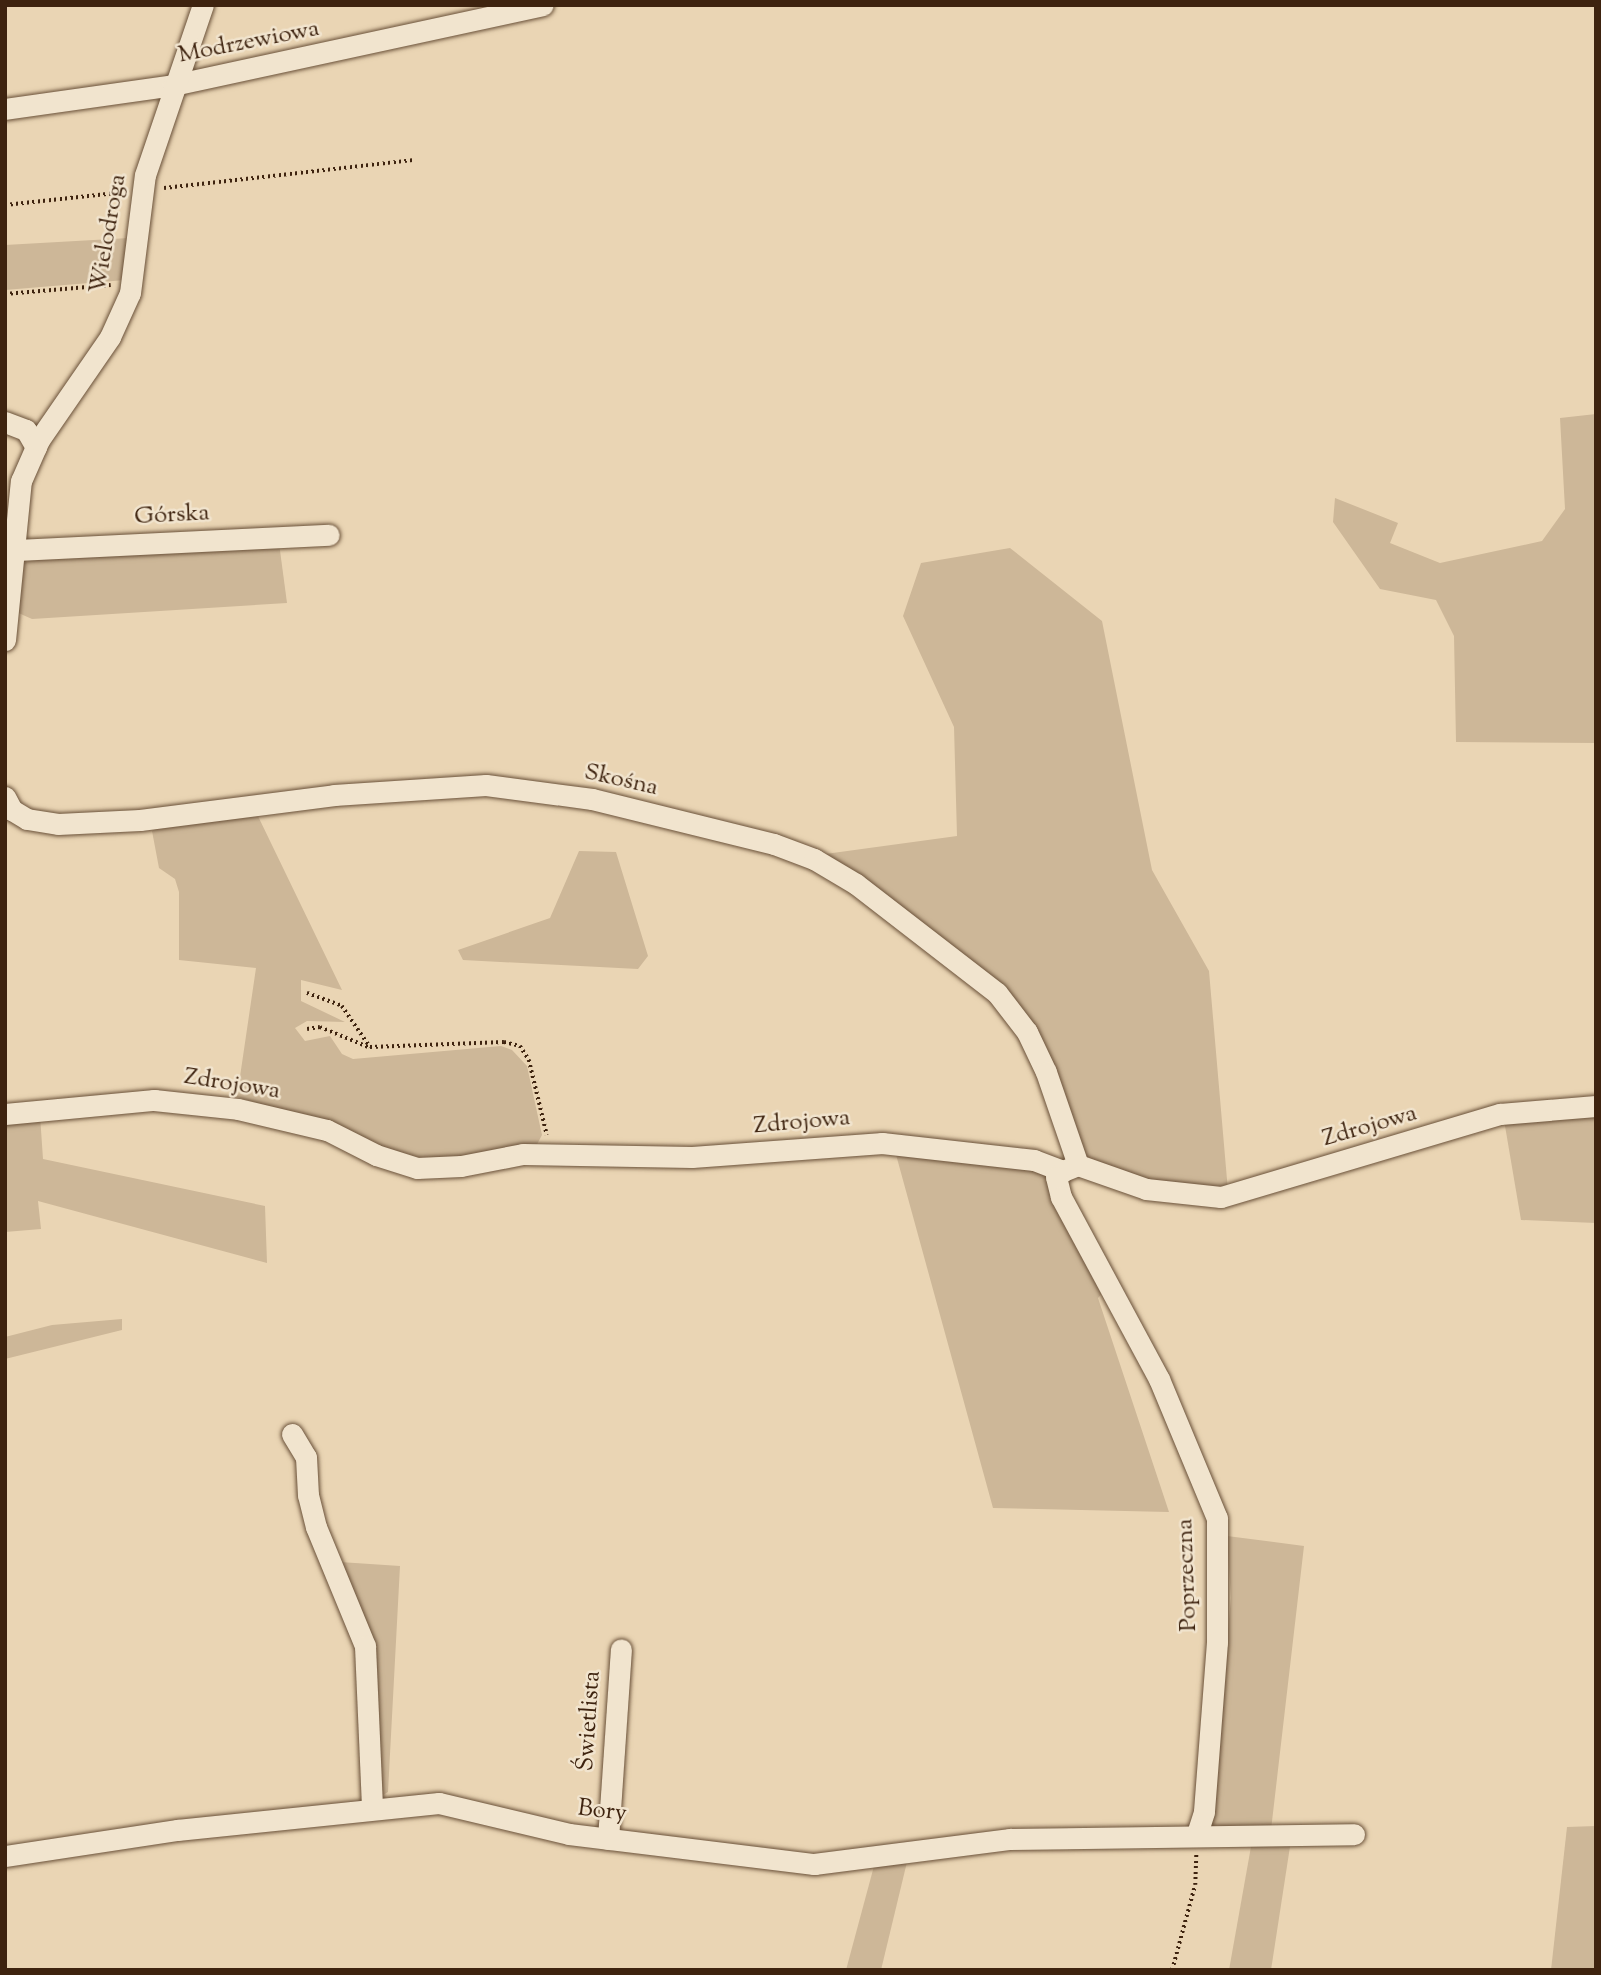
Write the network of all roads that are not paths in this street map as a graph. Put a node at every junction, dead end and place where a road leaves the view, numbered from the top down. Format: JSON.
{"nodes":[{"id":1,"x":203,"y":5,"type":"edge"},
{"id":2,"x":542,"y":5,"type":"edge"},
{"id":3,"x":173,"y":85,"type":"junction"},
{"id":4,"x":5,"y":109,"type":"edge"},
{"id":5,"x":5,"y":422,"type":"edge"},
{"id":6,"x":36,"y":447,"type":"junction"},
{"id":7,"x":329,"y":535,"type":"dead end"},
{"id":8,"x":17,"y":550,"type":"junction"},
{"id":9,"x":9,"y":577,"type":"edge"},
{"id":10,"x":5,"y":640,"type":"edge"},
{"id":11,"x":5,"y":797,"type":"edge"},
{"id":12,"x":1596,"y":1106,"type":"edge"},
{"id":13,"x":5,"y":1114,"type":"edge"},
{"id":14,"x":1071,"y":1168,"type":"junction"},
{"id":15,"x":292,"y":1434,"type":"dead end"},
{"id":16,"x":621,"y":1649,"type":"dead end"},
{"id":17,"x":372,"y":1809,"type":"junction"},
{"id":18,"x":1354,"y":1834,"type":"dead end"},
{"id":19,"x":1197,"y":1835,"type":"junction"},
{"id":20,"x":608,"y":1839,"type":"junction"},
{"id":21,"x":5,"y":1856,"type":"edge"}],
"edges":[{"from":1,"to":3,"type":"street","name":"Wielodroga"},
{"from":2,"to":3,"type":"street","name":"Modrzewiowa"},
{"from":3,"to":4,"type":"street","name":"Modrzewiowa"},
{"from":3,"to":6,"type":"street","name":"Wielodroga"},
{"from":5,"to":6,"type":"street"},
{"from":6,"to":8,"type":"street","name":"Wielodroga"},
{"from":7,"to":8,"type":"street","name":"Górska"},
{"from":8,"to":9,"type":"street","name":"Wielodroga"},
{"from":9,"to":10,"type":"street"},
{"from":11,"to":14,"type":"street","name":"Skośna"},
{"from":12,"to":14,"type":"street","name":"Zdrojowa"},
{"from":13,"to":14,"type":"street","name":"Zdrojowa"},
{"from":14,"to":19,"type":"street","name":"Poprzeczna"},
{"from":15,"to":17,"type":"street"},
{"from":16,"to":20,"type":"street","name":"Świetlista"},
{"from":17,"to":20,"type":"street","name":"Bory"},
{"from":17,"to":21,"type":"street","name":"Bory"},
{"from":18,"to":19,"type":"street","name":"Bory"},
{"from":19,"to":20,"type":"street","name":"Bory"}]}
